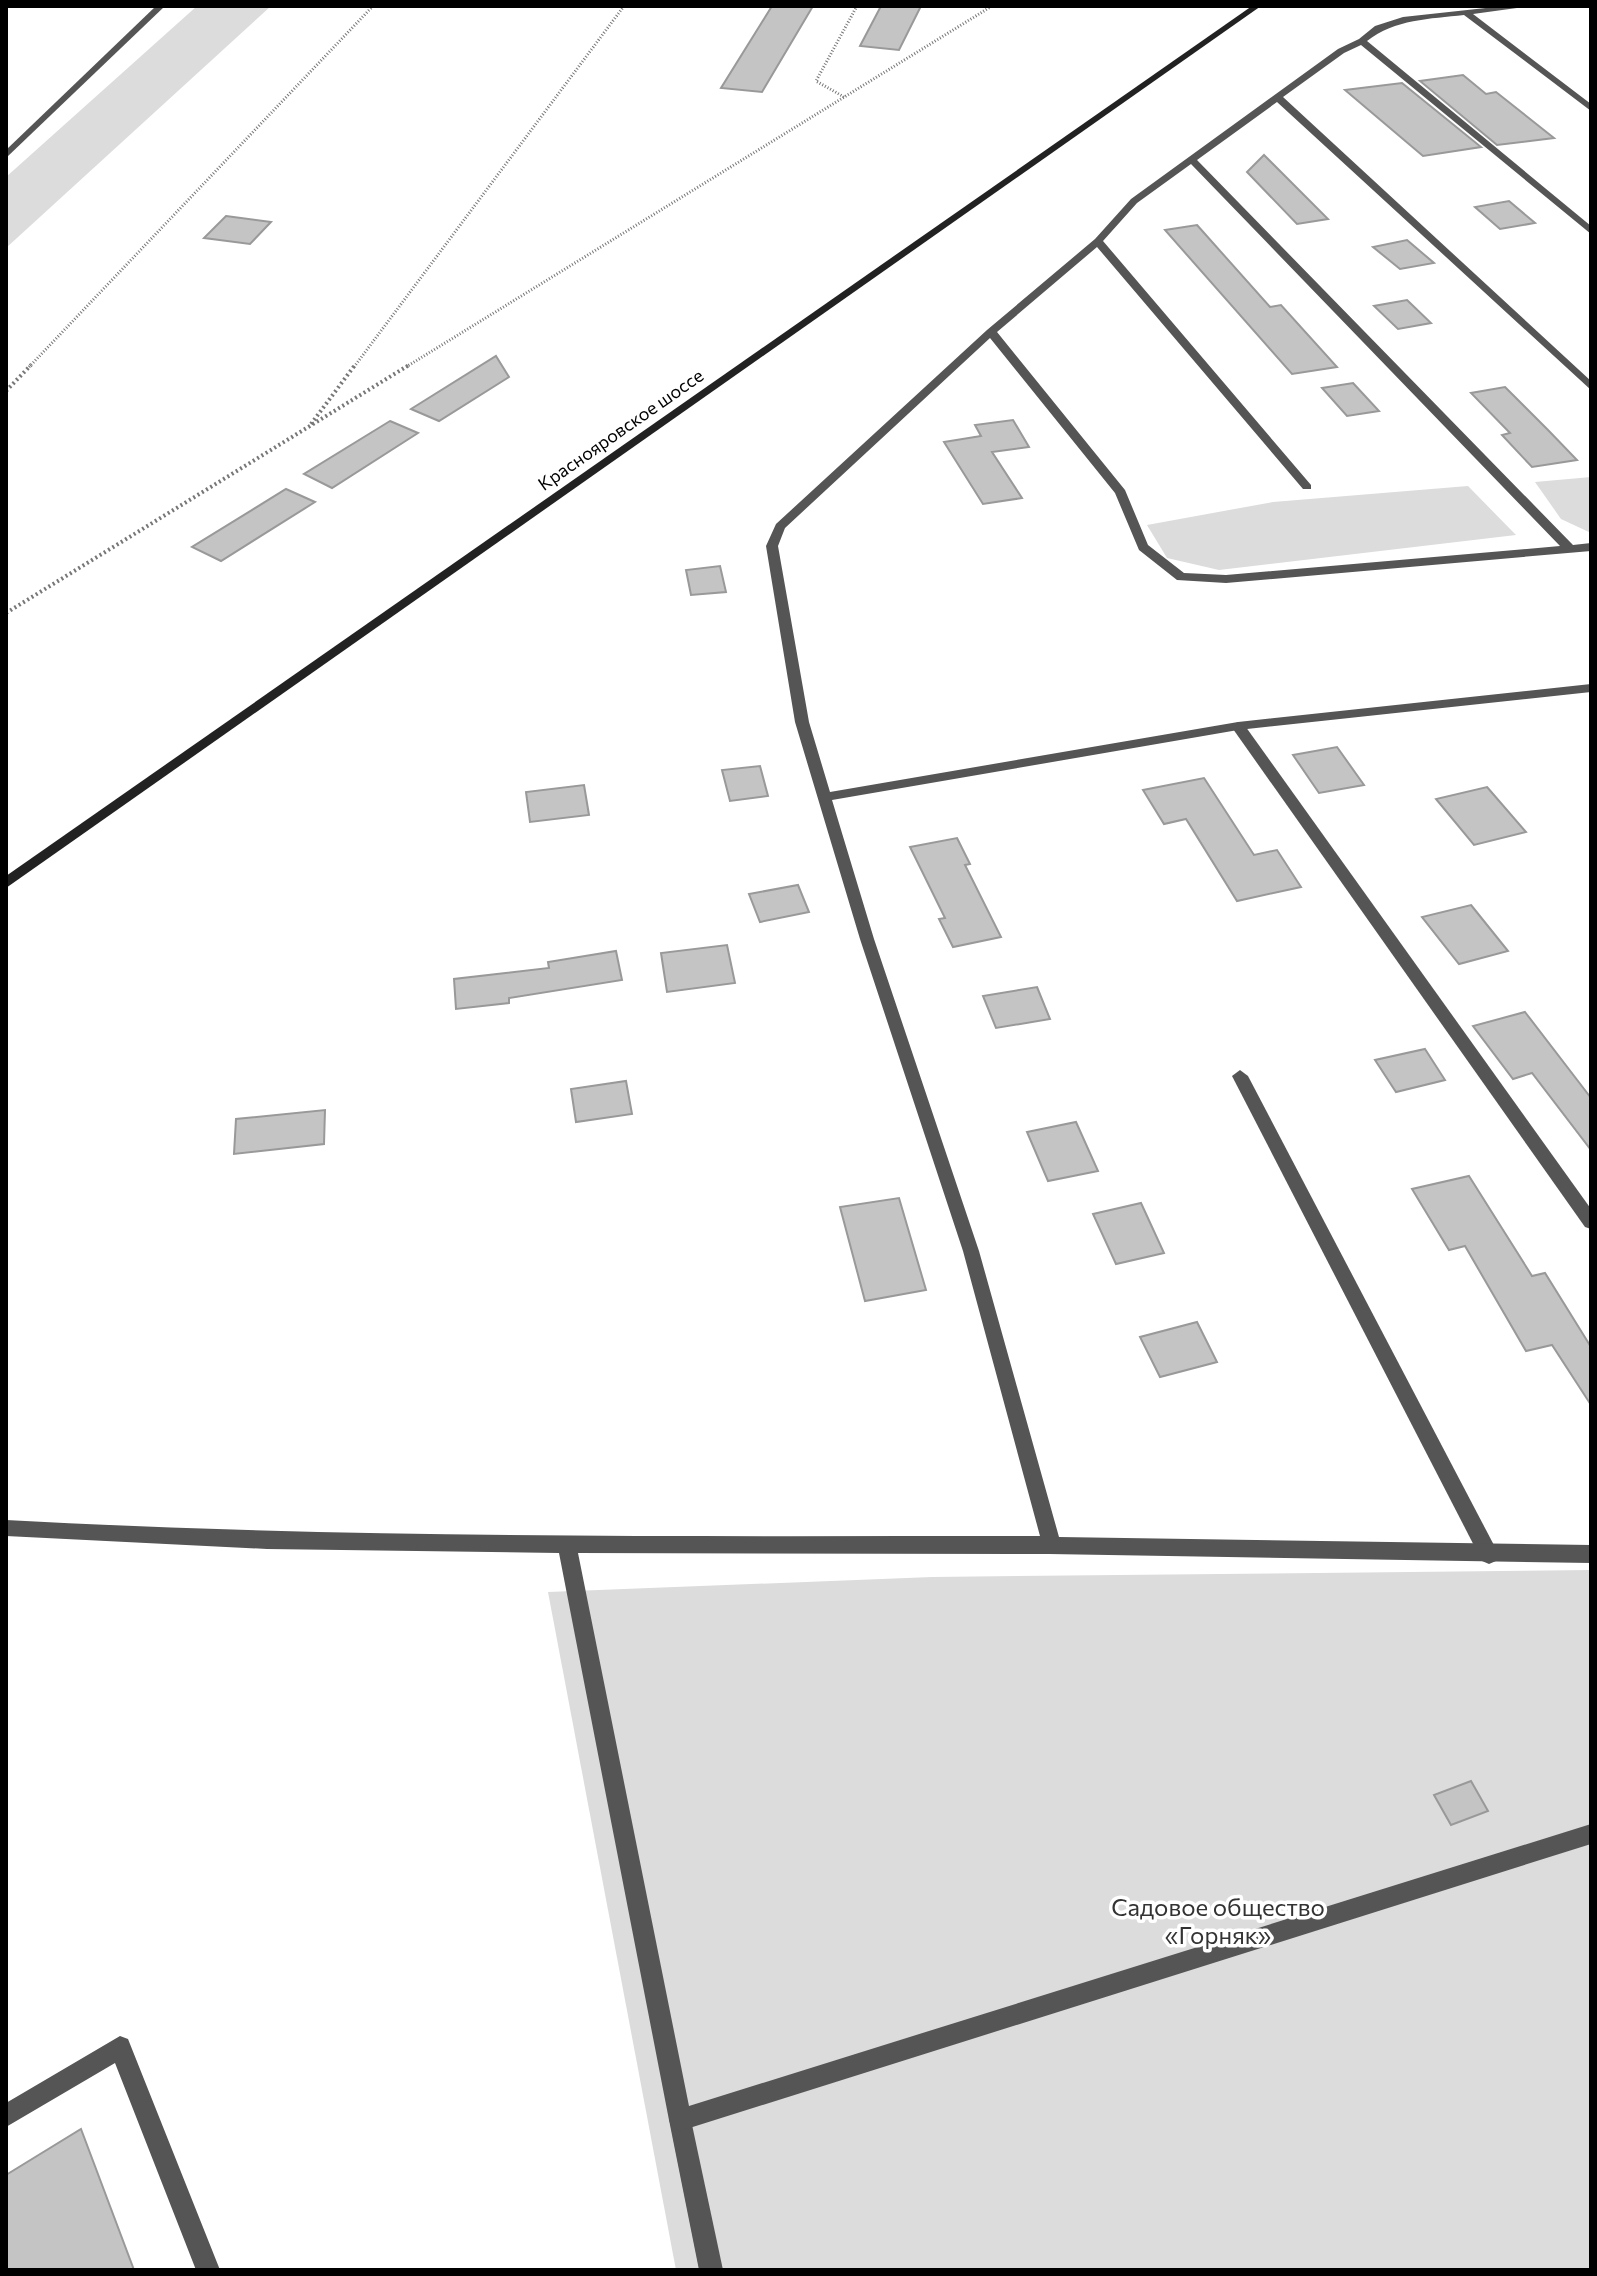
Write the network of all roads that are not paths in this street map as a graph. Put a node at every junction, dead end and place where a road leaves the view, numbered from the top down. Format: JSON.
{"nodes":[{"id":1,"x":161,"y":6,"type":"edge"},
{"id":2,"x":1257,"y":6,"type":"edge"},
{"id":3,"x":1527,"y":6,"type":"edge"},
{"id":4,"x":1466,"y":13,"type":"junction"},
{"id":5,"x":1362,"y":41,"type":"junction"},
{"id":6,"x":1277,"y":97,"type":"junction"},
{"id":7,"x":1591,"y":108,"type":"edge"},
{"id":8,"x":6,"y":155,"type":"edge"},
{"id":9,"x":1191,"y":159,"type":"junction"},
{"id":10,"x":1591,"y":231,"type":"edge"},
{"id":11,"x":1098,"y":241,"type":"junction"},
{"id":12,"x":991,"y":332,"type":"junction"},
{"id":13,"x":1591,"y":387,"type":"edge"},
{"id":14,"x":1307,"y":487,"type":"dead end"},
{"id":15,"x":1591,"y":547,"type":"edge"},
{"id":16,"x":1570,"y":549,"type":"junction"},
{"id":17,"x":1591,"y":688,"type":"edge"},
{"id":18,"x":1238,"y":726,"type":"junction"},
{"id":19,"x":826,"y":797,"type":"junction"},
{"id":20,"x":6,"y":883,"type":"edge"},
{"id":21,"x":1240,"y":1076,"type":"dead end"},
{"id":22,"x":1591,"y":1222,"type":"edge"},
{"id":23,"x":6,"y":1528,"type":"edge"},
{"id":24,"x":567,"y":1545,"type":"junction"},
{"id":25,"x":1052,"y":1545,"type":"junction"},
{"id":26,"x":1591,"y":1554,"type":"edge"},
{"id":27,"x":1489,"y":1555,"type":"junction"},
{"id":28,"x":1591,"y":1834,"type":"edge"},
{"id":29,"x":6,"y":2116,"type":"edge"},
{"id":30,"x":680,"y":2120,"type":"junction"},
{"id":31,"x":208,"y":2270,"type":"edge"},
{"id":32,"x":711,"y":2270,"type":"edge"}],
"edges":[{"from":1,"to":8,"type":"street"},
{"from":2,"to":20,"type":"street","name":"Краснояровское шоссе"},
{"from":3,"to":4,"type":"street"},
{"from":4,"to":5,"type":"street"},
{"from":4,"to":7,"type":"street"},
{"from":5,"to":6,"type":"street"},
{"from":5,"to":10,"type":"street"},
{"from":6,"to":9,"type":"street"},
{"from":6,"to":13,"type":"street"},
{"from":9,"to":11,"type":"street"},
{"from":9,"to":16,"type":"street"},
{"from":11,"to":12,"type":"street"},
{"from":11,"to":14,"type":"street"},
{"from":12,"to":16,"type":"street"},
{"from":12,"to":19,"type":"street"},
{"from":15,"to":16,"type":"street"},
{"from":17,"to":18,"type":"street"},
{"from":18,"to":19,"type":"street"},
{"from":18,"to":22,"type":"street"},
{"from":19,"to":25,"type":"street"},
{"from":21,"to":27,"type":"street"},
{"from":23,"to":24,"type":"street"},
{"from":24,"to":25,"type":"street"},
{"from":24,"to":30,"type":"street"},
{"from":25,"to":27,"type":"street"},
{"from":26,"to":27,"type":"street"},
{"from":28,"to":30,"type":"street"},
{"from":29,"to":31,"type":"street"},
{"from":30,"to":32,"type":"street"}]}
